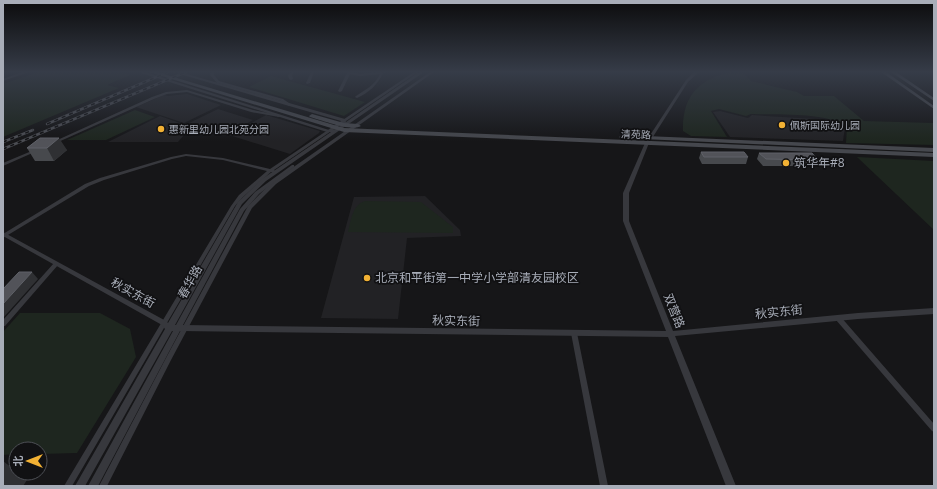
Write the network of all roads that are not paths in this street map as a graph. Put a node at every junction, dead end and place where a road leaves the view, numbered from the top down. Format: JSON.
{"nodes":[{"id":1,"x":161,"y":95,"type":"edge"},
{"id":2,"x":203,"y":95,"type":"edge"},
{"id":3,"x":215,"y":95,"type":"edge"},
{"id":4,"x":226,"y":95,"type":"edge"},
{"id":5,"x":239,"y":95,"type":"edge"},
{"id":6,"x":254,"y":95,"type":"edge"},
{"id":7,"x":264,"y":95,"type":"edge"},
{"id":8,"x":360,"y":95,"type":"edge"},
{"id":9,"x":386,"y":95,"type":"edge"},
{"id":10,"x":389,"y":95,"type":"edge"},
{"id":11,"x":392,"y":95,"type":"edge"},
{"id":12,"x":396,"y":95,"type":"edge"},
{"id":13,"x":678,"y":95,"type":"edge"},
{"id":14,"x":915,"y":95,"type":"edge"},
{"id":15,"x":357,"y":97,"type":"dead end"},
{"id":16,"x":293,"y":106,"type":"junction"},
{"id":17,"x":934,"y":108,"type":"edge"},
{"id":18,"x":308,"y":115,"type":"junction"},
{"id":19,"x":284,"y":116,"type":"junction"},
{"id":20,"x":298,"y":117,"type":"junction"},
{"id":21,"x":343,"y":127,"type":"junction"},
{"id":22,"x":649,"y":141,"type":"junction"},
{"id":23,"x":48,"y":146,"type":"edge"},
{"id":24,"x":40,"y":149,"type":"edge"},
{"id":25,"x":934,"y":150,"type":"edge"},
{"id":26,"x":934,"y":155,"type":"edge"},
{"id":27,"x":3,"y":165,"type":"edge"},
{"id":28,"x":273,"y":171,"type":"junction"},
{"id":29,"x":4,"y":235,"type":"edge"},
{"id":30,"x":56,"y":264,"type":"junction"},
{"id":31,"x":934,"y":311,"type":"edge"},
{"id":32,"x":838,"y":318,"type":"junction"},
{"id":33,"x":3,"y":324,"type":"edge"},
{"id":34,"x":166,"y":325,"type":"junction"},
{"id":35,"x":181,"y":328,"type":"junction"},
{"id":36,"x":574,"y":333,"type":"junction"},
{"id":37,"x":672,"y":334,"type":"junction"},
{"id":38,"x":934,"y":429,"type":"edge"},
{"id":39,"x":68,"y":486,"type":"edge"},
{"id":40,"x":80,"y":486,"type":"edge"},
{"id":41,"x":93,"y":486,"type":"edge"},
{"id":42,"x":103,"y":486,"type":"edge"},
{"id":43,"x":604,"y":486,"type":"edge"},
{"id":44,"x":731,"y":486,"type":"edge"}],
"edges":[{"from":1,"to":23,"type":"street"},
{"from":2,"to":19,"type":"street"},
{"from":3,"to":19,"type":"street","name":"清苑路"},
{"from":4,"to":20,"type":"main road","name":"清苑路"},
{"from":5,"to":18,"type":"main road","name":"清苑路"},
{"from":6,"to":16,"type":"street","name":"清苑路"},
{"from":7,"to":16,"type":"street"},
{"from":8,"to":15,"type":"street"},
{"from":9,"to":21,"type":"street"},
{"from":10,"to":21,"type":"street"},
{"from":11,"to":21,"type":"street"},
{"from":12,"to":21,"type":"street"},
{"from":13,"to":22,"type":"street","name":"双营路"},
{"from":14,"to":17,"type":"main road"},
{"from":16,"to":18,"type":"street"},
{"from":16,"to":21,"type":"street","name":"清苑路"},
{"from":18,"to":21,"type":"main road","name":"清苑路"},
{"from":19,"to":20,"type":"street"},
{"from":19,"to":21,"type":"street","name":"清苑路"},
{"from":20,"to":21,"type":"main road","name":"清苑路"},
{"from":21,"to":22,"type":"main road","name":"清苑路"},
{"from":21,"to":28,"type":"street"},
{"from":21,"to":28,"type":"street","name":"春华路"},
{"from":21,"to":35,"type":"street"},
{"from":22,"to":25,"type":"main road","name":"清苑路"},
{"from":22,"to":26,"type":"main road","name":"清苑路"},
{"from":22,"to":37,"type":"street","name":"双营路"},
{"from":24,"to":27,"type":"street"},
{"from":28,"to":29,"type":"street"},
{"from":28,"to":34,"type":"street","name":"春华路"},
{"from":29,"to":30,"type":"street","name":"秋实东街"},
{"from":30,"to":33,"type":"street"},
{"from":30,"to":34,"type":"street","name":"秋实东街"},
{"from":31,"to":32,"type":"street","name":"秋实东街"},
{"from":32,"to":37,"type":"street","name":"秋实东街"},
{"from":32,"to":38,"type":"street"},
{"from":34,"to":35,"type":"street","name":"秋实东街"},
{"from":34,"to":39,"type":"street"},
{"from":34,"to":40,"type":"street","name":"春华路"},
{"from":35,"to":36,"type":"street","name":"秋实东街"},
{"from":35,"to":41,"type":"street"},
{"from":35,"to":42,"type":"street"},
{"from":36,"to":37,"type":"street","name":"秋实东街"},
{"from":36,"to":43,"type":"street"},
{"from":37,"to":44,"type":"street","name":"双营路"}]}
